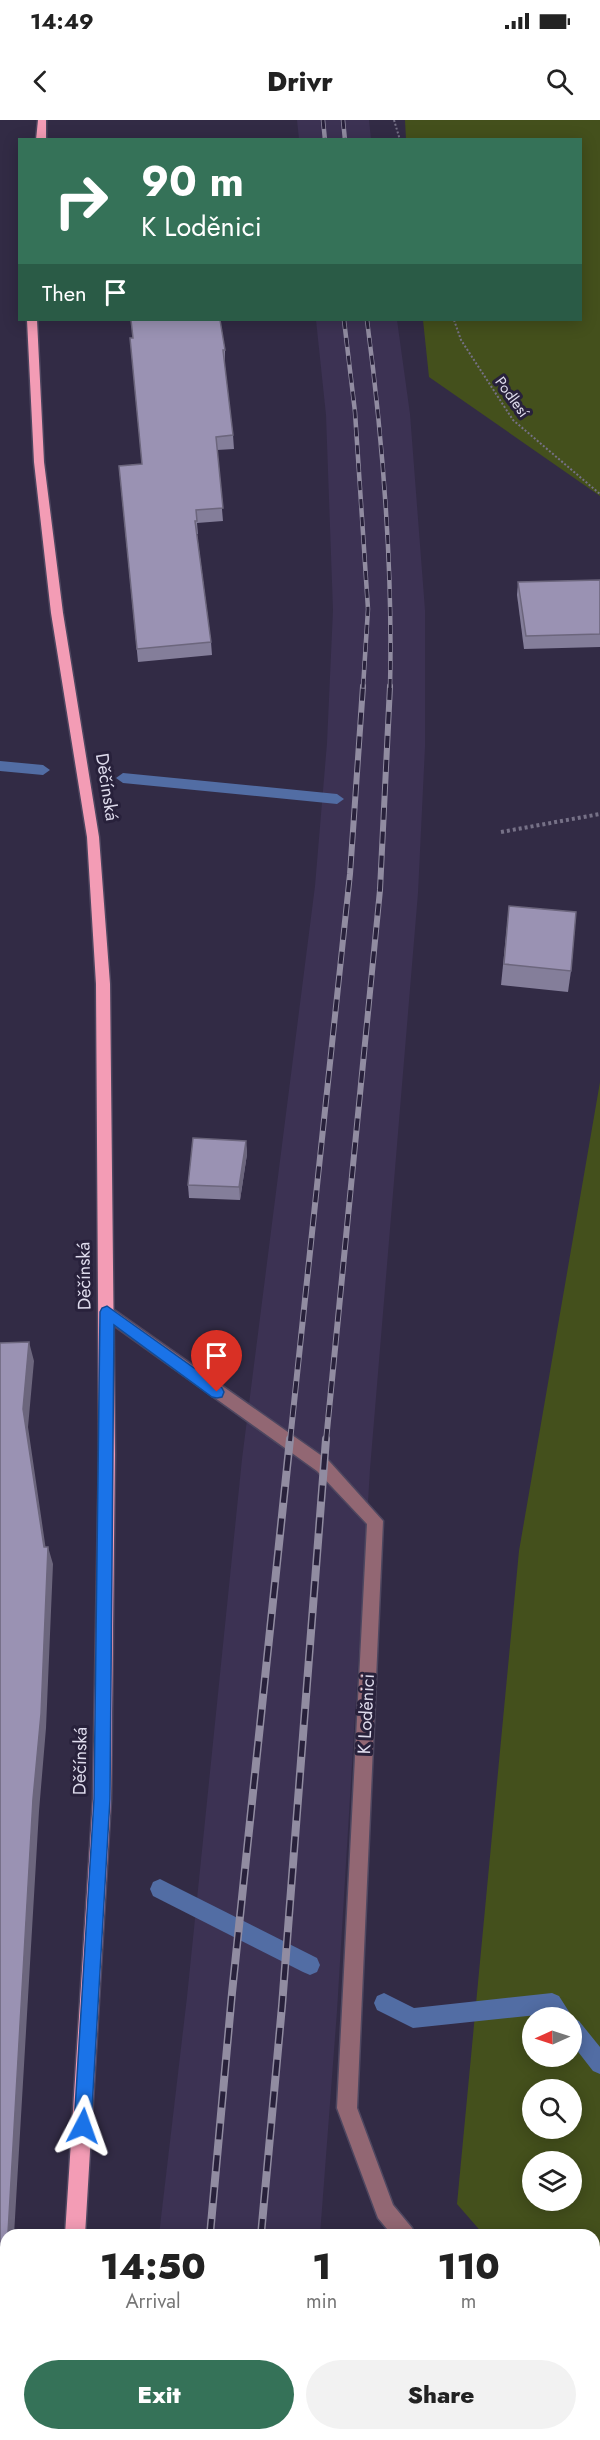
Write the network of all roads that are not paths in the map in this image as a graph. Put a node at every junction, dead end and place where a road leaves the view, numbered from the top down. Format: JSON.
{"nodes":[{"id":1,"x":42,"y":120,"type":"edge"},
{"id":2,"x":41,"y":138,"type":"edge"},
{"id":3,"x":32,"y":321,"type":"edge"},
{"id":4,"x":107,"y":1312,"type":"junction"},
{"id":5,"x":75,"y":2229,"type":"edge"},
{"id":6,"x":400,"y":2229,"type":"edge"}],
"edges":[{"from":1,"to":2,"type":"main road"},
{"from":3,"to":4,"type":"main road","name":"Děčínská"},
{"from":4,"to":5,"type":"main road","name":"Děčínská"},
{"from":4,"to":6,"type":"street","name":"K Loděnici"}]}
